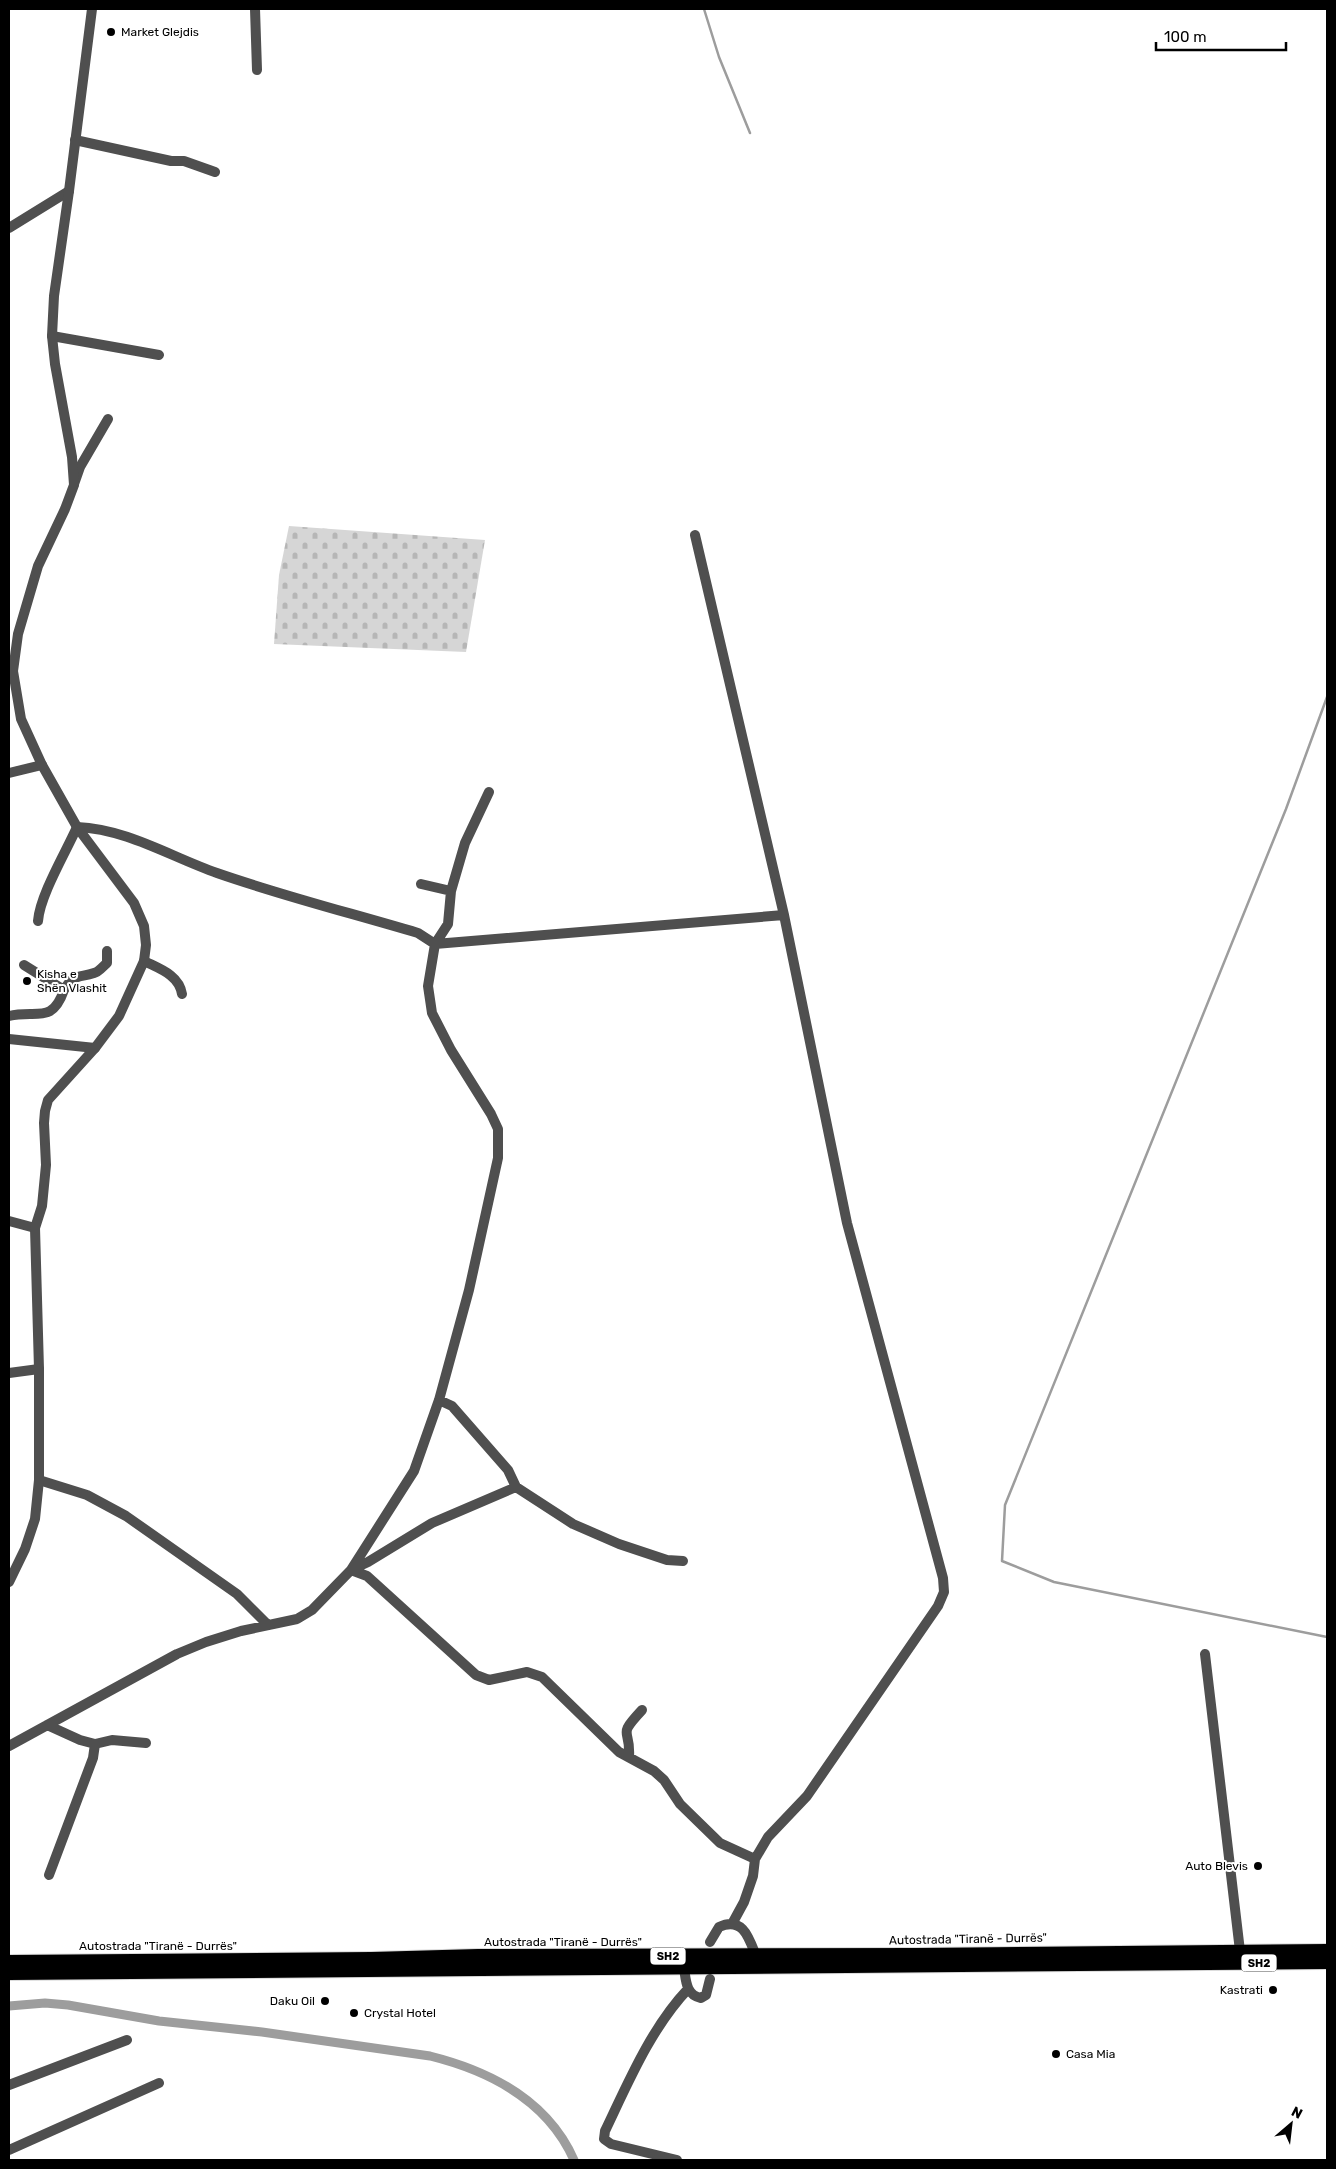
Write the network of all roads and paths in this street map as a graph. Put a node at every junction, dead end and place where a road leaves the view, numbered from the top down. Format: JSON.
{"nodes":[{"id":1,"x":92,"y":9,"type":"edge"},
{"id":2,"x":255,"y":9,"type":"edge"},
{"id":3,"x":257,"y":70,"type":"dead end"},
{"id":4,"x":75,"y":140,"type":"junction"},
{"id":5,"x":216,"y":172,"type":"dead end"},
{"id":6,"x":70,"y":191,"type":"junction"},
{"id":7,"x":9,"y":228,"type":"edge"},
{"id":8,"x":52,"y":336,"type":"junction"},
{"id":9,"x":159,"y":355,"type":"dead end"},
{"id":10,"x":108,"y":419,"type":"dead end"},
{"id":11,"x":74,"y":484,"type":"junction"},
{"id":12,"x":696,"y":535,"type":"dead end"},
{"id":13,"x":42,"y":765,"type":"junction"},
{"id":14,"x":9,"y":773,"type":"edge"},
{"id":15,"x":489,"y":792,"type":"dead end"},
{"id":16,"x":77,"y":827,"type":"junction"},
{"id":17,"x":421,"y":884,"type":"dead end"},
{"id":18,"x":451,"y":891,"type":"junction"},
{"id":19,"x":784,"y":915,"type":"junction"},
{"id":20,"x":38,"y":921,"type":"dead end"},
{"id":21,"x":435,"y":944,"type":"junction"},
{"id":22,"x":107,"y":950,"type":"dead end"},
{"id":23,"x":144,"y":961,"type":"junction"},
{"id":24,"x":24,"y":965,"type":"dead end"},
{"id":25,"x":64,"y":990,"type":"junction"},
{"id":26,"x":182,"y":994,"type":"dead end"},
{"id":27,"x":9,"y":1016,"type":"edge"},
{"id":28,"x":9,"y":1039,"type":"edge"},
{"id":29,"x":95,"y":1048,"type":"junction"},
{"id":30,"x":9,"y":1221,"type":"edge"},
{"id":31,"x":35,"y":1228,"type":"junction"},
{"id":32,"x":39,"y":1369,"type":"junction"},
{"id":33,"x":9,"y":1373,"type":"edge"},
{"id":34,"x":439,"y":1400,"type":"junction"},
{"id":35,"x":39,"y":1480,"type":"junction"},
{"id":36,"x":516,"y":1487,"type":"junction"},
{"id":37,"x":683,"y":1561,"type":"dead end"},
{"id":38,"x":351,"y":1570,"type":"junction"},
{"id":39,"x":9,"y":1582,"type":"edge"},
{"id":40,"x":268,"y":1625,"type":"junction"},
{"id":41,"x":1205,"y":1654,"type":"dead end"},
{"id":42,"x":642,"y":1710,"type":"dead end"},
{"id":43,"x":47,"y":1725,"type":"junction"},
{"id":44,"x":146,"y":1743,"type":"dead end"},
{"id":45,"x":96,"y":1744,"type":"junction"},
{"id":46,"x":9,"y":1746,"type":"edge"},
{"id":47,"x":629,"y":1757,"type":"junction"},
{"id":48,"x":754,"y":1859,"type":"junction"},
{"id":49,"x":49,"y":1875,"type":"dead end"},
{"id":50,"x":732,"y":1924,"type":"junction"},
{"id":51,"x":710,"y":1942,"type":"dead end"},
{"id":52,"x":1240,"y":1951,"type":"junction"},
{"id":53,"x":1327,"y":1951,"type":"edge"},
{"id":54,"x":756,"y":1956,"type":"junction"},
{"id":55,"x":9,"y":1962,"type":"edge"},
{"id":56,"x":1327,"y":1962,"type":"edge"},
{"id":57,"x":684,"y":1968,"type":"junction"},
{"id":58,"x":9,"y":1973,"type":"edge"},
{"id":59,"x":710,"y":1979,"type":"dead end"},
{"id":60,"x":688,"y":1989,"type":"junction"},
{"id":61,"x":127,"y":2040,"type":"dead end"},
{"id":62,"x":159,"y":2083,"type":"dead end"},
{"id":63,"x":9,"y":2085,"type":"edge"},
{"id":64,"x":9,"y":2150,"type":"edge"},
{"id":65,"x":677,"y":2160,"type":"edge"}],
"edges":[{"from":1,"to":4,"type":"street"},
{"from":2,"to":3,"type":"street"},
{"from":4,"to":5,"type":"street"},
{"from":4,"to":6,"type":"street"},
{"from":6,"to":7,"type":"street"},
{"from":6,"to":8,"type":"street"},
{"from":8,"to":9,"type":"street"},
{"from":8,"to":11,"type":"street"},
{"from":10,"to":11,"type":"street"},
{"from":11,"to":13,"type":"street"},
{"from":12,"to":19,"type":"street"},
{"from":13,"to":14,"type":"street"},
{"from":13,"to":16,"type":"street"},
{"from":15,"to":18,"type":"street"},
{"from":16,"to":20,"type":"street"},
{"from":16,"to":21,"type":"street"},
{"from":16,"to":23,"type":"street"},
{"from":17,"to":18,"type":"street"},
{"from":18,"to":21,"type":"street"},
{"from":19,"to":21,"type":"street"},
{"from":19,"to":48,"type":"street"},
{"from":21,"to":34,"type":"street"},
{"from":22,"to":25,"type":"street"},
{"from":23,"to":26,"type":"street"},
{"from":23,"to":29,"type":"street"},
{"from":24,"to":25,"type":"street"},
{"from":25,"to":27,"type":"street"},
{"from":28,"to":29,"type":"street"},
{"from":29,"to":31,"type":"street"},
{"from":30,"to":31,"type":"street"},
{"from":31,"to":32,"type":"street"},
{"from":32,"to":33,"type":"street"},
{"from":32,"to":35,"type":"street"},
{"from":34,"to":36,"type":"street"},
{"from":34,"to":38,"type":"street"},
{"from":35,"to":39,"type":"street"},
{"from":35,"to":40,"type":"street"},
{"from":36,"to":37,"type":"street"},
{"from":36,"to":38,"type":"street"},
{"from":38,"to":40,"type":"street"},
{"from":38,"to":47,"type":"street"},
{"from":40,"to":43,"type":"street"},
{"from":41,"to":52,"type":"street"},
{"from":42,"to":47,"type":"street"},
{"from":43,"to":45,"type":"street"},
{"from":43,"to":46,"type":"street"},
{"from":44,"to":45,"type":"street"},
{"from":45,"to":49,"type":"street"},
{"from":47,"to":48,"type":"street"},
{"from":48,"to":50,"type":"street"},
{"from":50,"to":51,"type":"street"},
{"from":50,"to":54,"type":"street"},
{"from":52,"to":53,"type":"highway","name":"Autostrada \"Tiranë - Durrës\"","number":"SH2"},
{"from":52,"to":54,"type":"highway","name":"Autostrada \"Tiranë - Durrës\"","number":"SH2"},
{"from":54,"to":55,"type":"highway","name":"Autostrada \"Tiranë - Durrës\"","number":"SH2"},
{"from":56,"to":57,"type":"highway","name":"Autostrada \"Tiranë - Durrës\"","number":"SH2"},
{"from":57,"to":58,"type":"highway","name":"Autostrada \"Tiranë - Durrës\"","number":"SH2"},
{"from":57,"to":60,"type":"street"},
{"from":59,"to":60,"type":"street"},
{"from":60,"to":65,"type":"street"},
{"from":61,"to":63,"type":"street"},
{"from":62,"to":64,"type":"street"}]}
